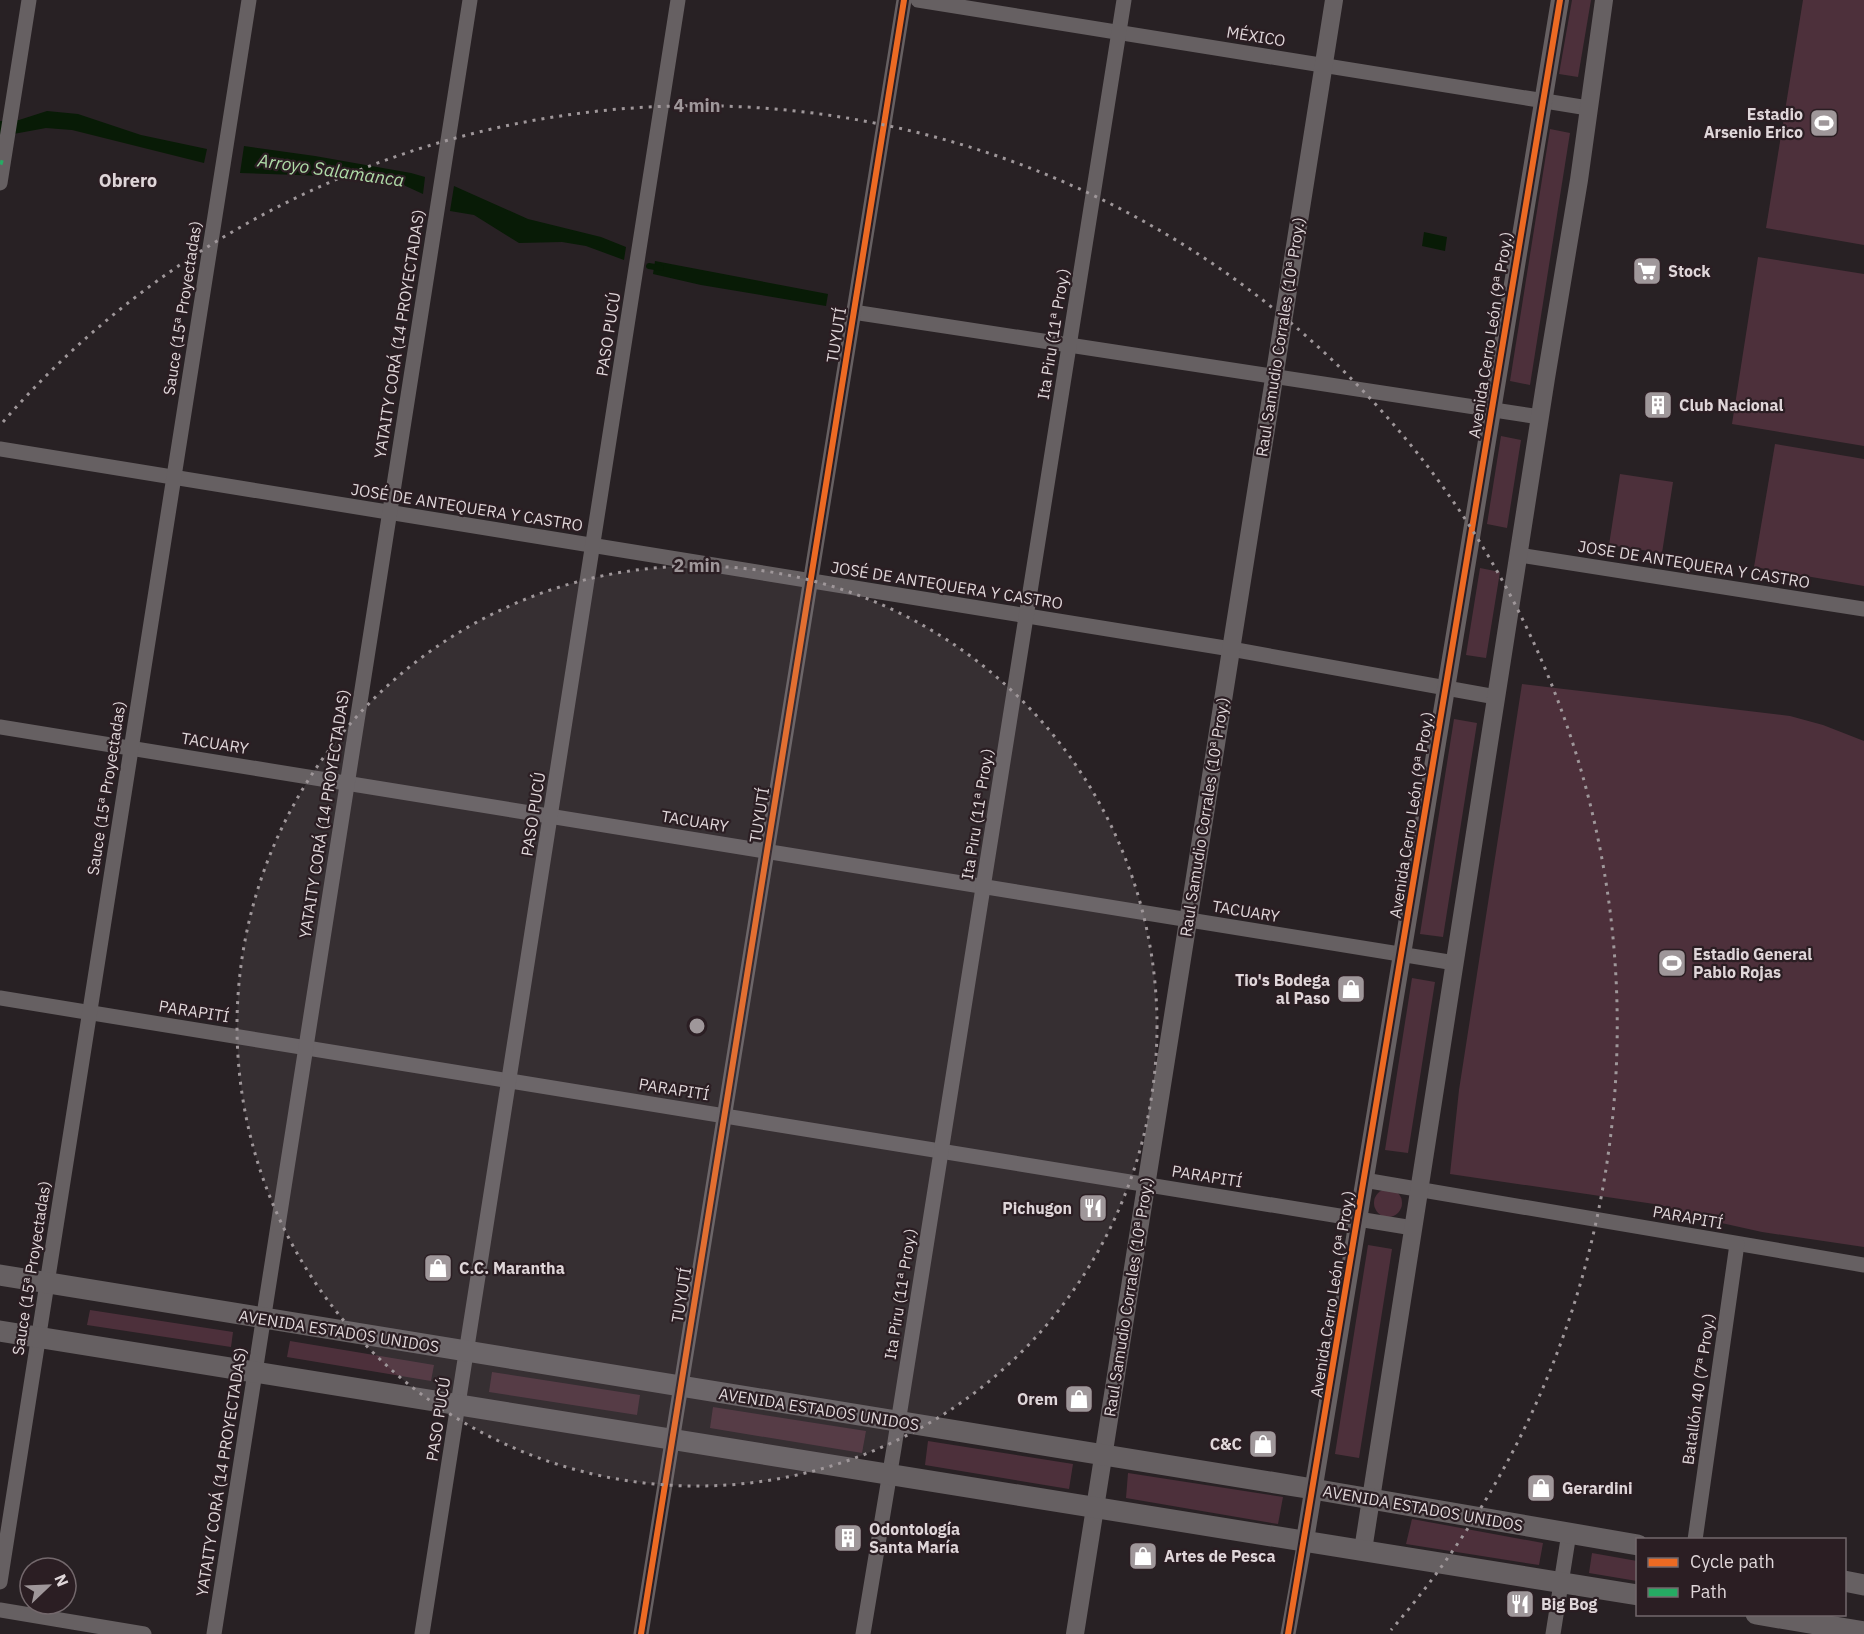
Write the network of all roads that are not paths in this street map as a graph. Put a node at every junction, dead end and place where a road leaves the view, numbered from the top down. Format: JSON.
{"nodes":[{"id":1,"x":29,"y":0,"type":"edge"},
{"id":2,"x":249,"y":0,"type":"edge"},
{"id":3,"x":470,"y":0,"type":"edge"},
{"id":4,"x":678,"y":0,"type":"edge"},
{"id":5,"x":904,"y":0,"type":"edge"},
{"id":6,"x":918,"y":0,"type":"edge"},
{"id":7,"x":1124,"y":0,"type":"edge"},
{"id":8,"x":1334,"y":0,"type":"edge"},
{"id":9,"x":1560,"y":0,"type":"edge"},
{"id":10,"x":1604,"y":0,"type":"edge"},
{"id":11,"x":1119,"y":32,"type":"junction"},
{"id":12,"x":1323,"y":66,"type":"junction"},
{"id":13,"x":1543,"y":100,"type":"junction"},
{"id":14,"x":1588,"y":108,"type":"junction"},
{"id":15,"x":0,"y":183,"type":"edge"},
{"id":16,"x":853,"y":312,"type":"junction"},
{"id":17,"x":1069,"y":346,"type":"junction"},
{"id":18,"x":1274,"y":377,"type":"junction"},
{"id":19,"x":1492,"y":410,"type":"junction"},
{"id":20,"x":1540,"y":417,"type":"junction"},
{"id":21,"x":0,"y":449,"type":"edge"},
{"id":22,"x":174,"y":477,"type":"junction"},
{"id":23,"x":389,"y":512,"type":"junction"},
{"id":24,"x":593,"y":545,"type":"junction"},
{"id":25,"x":1519,"y":555,"type":"junction"},
{"id":26,"x":810,"y":581,"type":"junction"},
{"id":27,"x":1864,"y":609,"type":"edge"},
{"id":28,"x":1026,"y":616,"type":"junction"},
{"id":29,"x":1231,"y":649,"type":"junction"},
{"id":30,"x":1446,"y":688,"type":"junction"},
{"id":31,"x":1497,"y":697,"type":"junction"},
{"id":32,"x":0,"y":727,"type":"edge"},
{"id":33,"x":131,"y":748,"type":"junction"},
{"id":34,"x":347,"y":783,"type":"junction"},
{"id":35,"x":550,"y":816,"type":"junction"},
{"id":36,"x":766,"y":851,"type":"junction"},
{"id":37,"x":983,"y":886,"type":"junction"},
{"id":38,"x":1188,"y":920,"type":"junction"},
{"id":39,"x":1401,"y":955,"type":"junction"},
{"id":40,"x":1455,"y":963,"type":"junction"},
{"id":41,"x":0,"y":998,"type":"edge"},
{"id":42,"x":89,"y":1012,"type":"junction"},
{"id":43,"x":305,"y":1047,"type":"junction"},
{"id":44,"x":509,"y":1080,"type":"junction"},
{"id":45,"x":724,"y":1115,"type":"junction"},
{"id":46,"x":941,"y":1151,"type":"junction"},
{"id":47,"x":1364,"y":1180,"type":"junction"},
{"id":48,"x":1146,"y":1184,"type":"junction"},
{"id":49,"x":1419,"y":1189,"type":"junction"},
{"id":50,"x":1358,"y":1219,"type":"junction"},
{"id":51,"x":1413,"y":1228,"type":"junction"},
{"id":52,"x":1737,"y":1244,"type":"junction"},
{"id":53,"x":1864,"y":1265,"type":"edge"},
{"id":54,"x":0,"y":1275,"type":"edge"},
{"id":55,"x":47,"y":1283,"type":"junction"},
{"id":56,"x":263,"y":1318,"type":"junction"},
{"id":57,"x":0,"y":1331,"type":"edge"},
{"id":58,"x":38,"y":1337,"type":"junction"},
{"id":59,"x":467,"y":1351,"type":"junction"},
{"id":60,"x":255,"y":1372,"type":"junction"},
{"id":61,"x":680,"y":1386,"type":"junction"},
{"id":62,"x":458,"y":1405,"type":"junction"},
{"id":63,"x":898,"y":1421,"type":"junction"},
{"id":64,"x":671,"y":1439,"type":"junction"},
{"id":65,"x":1104,"y":1455,"type":"junction"},
{"id":66,"x":890,"y":1474,"type":"junction"},
{"id":67,"x":1313,"y":1489,"type":"junction"},
{"id":68,"x":1371,"y":1499,"type":"junction"},
{"id":69,"x":1095,"y":1507,"type":"junction"},
{"id":70,"x":1569,"y":1533,"type":"junction"},
{"id":71,"x":1695,"y":1538,"type":"edge"},
{"id":72,"x":1305,"y":1540,"type":"junction"},
{"id":73,"x":1636,"y":1545,"type":"edge"},
{"id":74,"x":1363,"y":1550,"type":"junction"},
{"id":75,"x":1846,"y":1581,"type":"edge"},
{"id":76,"x":0,"y":1582,"type":"edge"},
{"id":77,"x":1562,"y":1582,"type":"junction"},
{"id":78,"x":1864,"y":1585,"type":"edge"},
{"id":79,"x":1636,"y":1595,"type":"edge"},
{"id":80,"x":0,"y":1610,"type":"edge"},
{"id":81,"x":1769,"y":1616,"type":"edge"},
{"id":82,"x":1827,"y":1625,"type":"edge"},
{"id":83,"x":1864,"y":1632,"type":"edge"},
{"id":84,"x":144,"y":1634,"type":"edge"},
{"id":85,"x":214,"y":1634,"type":"edge"},
{"id":86,"x":422,"y":1634,"type":"edge"},
{"id":87,"x":640,"y":1634,"type":"edge"},
{"id":88,"x":862,"y":1634,"type":"edge"},
{"id":89,"x":1075,"y":1634,"type":"edge"},
{"id":90,"x":1288,"y":1634,"type":"edge"},
{"id":91,"x":1553,"y":1634,"type":"edge"}],
"edges":[{"from":1,"to":15,"type":"street"},
{"from":2,"to":22,"type":"street","name":"Sauce (15ª Proyectadas)"},
{"from":3,"to":23,"type":"street","name":"YATAITY CORÁ (14 PROYECTADAS)"},
{"from":4,"to":24,"type":"street","name":"PASO PUCÚ"},
{"from":5,"to":16,"type":"street","name":"TUYUTÍ"},
{"from":6,"to":11,"type":"street","name":"MÉXICO"},
{"from":7,"to":11,"type":"street","name":"Ita Piru (11ª Proy.)"},
{"from":8,"to":12,"type":"street","name":"Raul Samudio Corrales (10ª Proy.)"},
{"from":9,"to":13,"type":"street","name":"Avenida Cerro León (9ª Proy.)"},
{"from":10,"to":14,"type":"street"},
{"from":11,"to":12,"type":"street","name":"MÉXICO"},
{"from":11,"to":17,"type":"street","name":"Ita Piru (11ª Proy.)"},
{"from":12,"to":13,"type":"street","name":"MÉXICO"},
{"from":12,"to":18,"type":"street","name":"Raul Samudio Corrales (10ª Proy.)"},
{"from":13,"to":14,"type":"street","name":"MÉXICO"},
{"from":13,"to":19,"type":"street","name":"Avenida Cerro León (9ª Proy.)"},
{"from":14,"to":20,"type":"street"},
{"from":16,"to":17,"type":"street"},
{"from":16,"to":26,"type":"street","name":"TUYUTÍ"},
{"from":17,"to":18,"type":"street"},
{"from":17,"to":28,"type":"street","name":"Ita Piru (11ª Proy.)"},
{"from":18,"to":19,"type":"street"},
{"from":18,"to":29,"type":"street","name":"Raul Samudio Corrales (10ª Proy.)"},
{"from":19,"to":20,"type":"street"},
{"from":19,"to":30,"type":"street","name":"Avenida Cerro León (9ª Proy.)"},
{"from":20,"to":25,"type":"street"},
{"from":21,"to":22,"type":"street","name":"JOSÉ DE ANTEQUERA Y CASTRO"},
{"from":22,"to":23,"type":"street","name":"JOSÉ DE ANTEQUERA Y CASTRO"},
{"from":22,"to":33,"type":"street","name":"Sauce (15ª Proyectadas)"},
{"from":23,"to":24,"type":"street","name":"JOSÉ DE ANTEQUERA Y CASTRO"},
{"from":23,"to":34,"type":"street","name":"YATAITY CORÁ (14 PROYECTADAS)"},
{"from":24,"to":26,"type":"street","name":"JOSÉ DE ANTEQUERA Y CASTRO"},
{"from":24,"to":35,"type":"street","name":"PASO PUCÚ"},
{"from":25,"to":27,"type":"street","name":"JOSE DE ANTEQUERA Y CASTRO"},
{"from":25,"to":31,"type":"street"},
{"from":26,"to":28,"type":"street","name":"JOSÉ DE ANTEQUERA Y CASTRO"},
{"from":26,"to":36,"type":"street","name":"TUYUTÍ"},
{"from":28,"to":29,"type":"street","name":"JOSÉ DE ANTEQUERA Y CASTRO"},
{"from":28,"to":37,"type":"street","name":"Ita Piru (11ª Proy.)"},
{"from":29,"to":30,"type":"street","name":"JOSÉ DE ANTEQUERA Y CASTRO"},
{"from":29,"to":38,"type":"street","name":"Raul Samudio Corrales (10ª Proy.)"},
{"from":30,"to":31,"type":"street","name":"JOSÉ DE ANTEQUERA Y CASTRO"},
{"from":30,"to":39,"type":"street","name":"Avenida Cerro León (9ª Proy.)"},
{"from":31,"to":40,"type":"street"},
{"from":32,"to":33,"type":"street","name":"TACUARY"},
{"from":33,"to":34,"type":"street","name":"TACUARY"},
{"from":33,"to":42,"type":"street","name":"Sauce (15ª Proyectadas)"},
{"from":34,"to":35,"type":"street","name":"TACUARY"},
{"from":34,"to":43,"type":"street","name":"YATAITY CORÁ (14 PROYECTADAS)"},
{"from":35,"to":36,"type":"street","name":"TACUARY"},
{"from":35,"to":44,"type":"street","name":"PASO PUCÚ"},
{"from":36,"to":37,"type":"street","name":"TACUARY"},
{"from":36,"to":45,"type":"street","name":"TUYUTÍ"},
{"from":37,"to":38,"type":"street","name":"TACUARY"},
{"from":37,"to":46,"type":"street","name":"Ita Piru (11ª Proy.)"},
{"from":38,"to":39,"type":"street","name":"TACUARY"},
{"from":38,"to":48,"type":"street","name":"Raul Samudio Corrales (10ª Proy.)"},
{"from":39,"to":40,"type":"street","name":"TACUARY"},
{"from":39,"to":47,"type":"street","name":"Avenida Cerro León (9ª Proy.)"},
{"from":40,"to":49,"type":"street"},
{"from":41,"to":42,"type":"street","name":"PARAPITÍ"},
{"from":42,"to":43,"type":"street","name":"PARAPITÍ"},
{"from":42,"to":55,"type":"street","name":"Sauce (15ª Proyectadas)"},
{"from":43,"to":44,"type":"street","name":"PARAPITÍ"},
{"from":43,"to":56,"type":"street","name":"YATAITY CORÁ (14 PROYECTADAS)"},
{"from":44,"to":45,"type":"street","name":"PARAPITÍ"},
{"from":44,"to":59,"type":"street","name":"PASO PUCÚ"},
{"from":45,"to":46,"type":"street","name":"PARAPITÍ"},
{"from":45,"to":61,"type":"street","name":"TUYUTÍ"},
{"from":46,"to":48,"type":"street","name":"PARAPITÍ"},
{"from":46,"to":63,"type":"street","name":"Ita Piru (11ª Proy.)"},
{"from":47,"to":49,"type":"street","name":"PARAPITÍ"},
{"from":47,"to":50,"type":"street","name":"Avenida Cerro León (9ª Proy.)"},
{"from":48,"to":50,"type":"street","name":"PARAPITÍ"},
{"from":48,"to":65,"type":"street","name":"Raul Samudio Corrales (10ª Proy.)"},
{"from":49,"to":51,"type":"street"},
{"from":49,"to":52,"type":"street","name":"PARAPITÍ"},
{"from":50,"to":51,"type":"street","name":"PARAPITÍ"},
{"from":50,"to":67,"type":"street","name":"Avenida Cerro León (9ª Proy.)"},
{"from":51,"to":68,"type":"street"},
{"from":52,"to":53,"type":"street","name":"PARAPITÍ"},
{"from":52,"to":71,"type":"street","name":"Batallón 40 (7ª Proy.)"},
{"from":54,"to":55,"type":"main road","name":"AVENIDA ESTADOS UNIDOS"},
{"from":55,"to":56,"type":"main road","name":"AVENIDA ESTADOS UNIDOS"},
{"from":55,"to":58,"type":"street","name":"Sauce (15ª Proyectadas)"},
{"from":56,"to":59,"type":"main road","name":"AVENIDA ESTADOS UNIDOS"},
{"from":56,"to":60,"type":"street","name":"YATAITY CORÁ (14 PROYECTADAS)"},
{"from":57,"to":58,"type":"main road"},
{"from":58,"to":60,"type":"main road"},
{"from":58,"to":76,"type":"street","name":"Sauce (15ª Proyectadas)"},
{"from":59,"to":61,"type":"main road","name":"AVENIDA ESTADOS UNIDOS"},
{"from":59,"to":62,"type":"street","name":"PASO PUCÚ"},
{"from":60,"to":62,"type":"main road"},
{"from":60,"to":85,"type":"street","name":"YATAITY CORÁ (14 PROYECTADAS)"},
{"from":61,"to":63,"type":"main road","name":"AVENIDA ESTADOS UNIDOS"},
{"from":61,"to":64,"type":"street","name":"TUYUTÍ"},
{"from":62,"to":64,"type":"main road"},
{"from":62,"to":86,"type":"street","name":"PASO PUCÚ"},
{"from":63,"to":65,"type":"main road","name":"AVENIDA ESTADOS UNIDOS"},
{"from":63,"to":66,"type":"street","name":"Ita Piru (11ª Proy.)"},
{"from":64,"to":66,"type":"main road"},
{"from":64,"to":87,"type":"street","name":"TUYUTÍ"},
{"from":65,"to":67,"type":"main road","name":"AVENIDA ESTADOS UNIDOS"},
{"from":65,"to":69,"type":"street","name":"Raul Samudio Corrales (10ª Proy.)"},
{"from":66,"to":69,"type":"main road"},
{"from":66,"to":88,"type":"street","name":"Ita Piru (11ª Proy.)"},
{"from":67,"to":68,"type":"main road","name":"AVENIDA ESTADOS UNIDOS"},
{"from":67,"to":72,"type":"street","name":"Avenida Cerro León (9ª Proy.)"},
{"from":68,"to":70,"type":"main road","name":"AVENIDA ESTADOS UNIDOS"},
{"from":68,"to":74,"type":"street"},
{"from":69,"to":72,"type":"main road"},
{"from":69,"to":89,"type":"street","name":"Raul Samudio Corrales (10ª Proy.)"},
{"from":70,"to":73,"type":"main road","name":"AVENIDA ESTADOS UNIDOS"},
{"from":70,"to":77,"type":"street"},
{"from":72,"to":74,"type":"main road"},
{"from":72,"to":90,"type":"street","name":"Avenida Cerro León (9ª Proy.)"},
{"from":74,"to":77,"type":"main road"},
{"from":75,"to":78,"type":"main road"},
{"from":77,"to":79,"type":"main road"},
{"from":77,"to":91,"type":"street"},
{"from":80,"to":84,"type":"street"},
{"from":81,"to":82,"type":"main road"},
{"from":82,"to":83,"type":"main road"}]}
